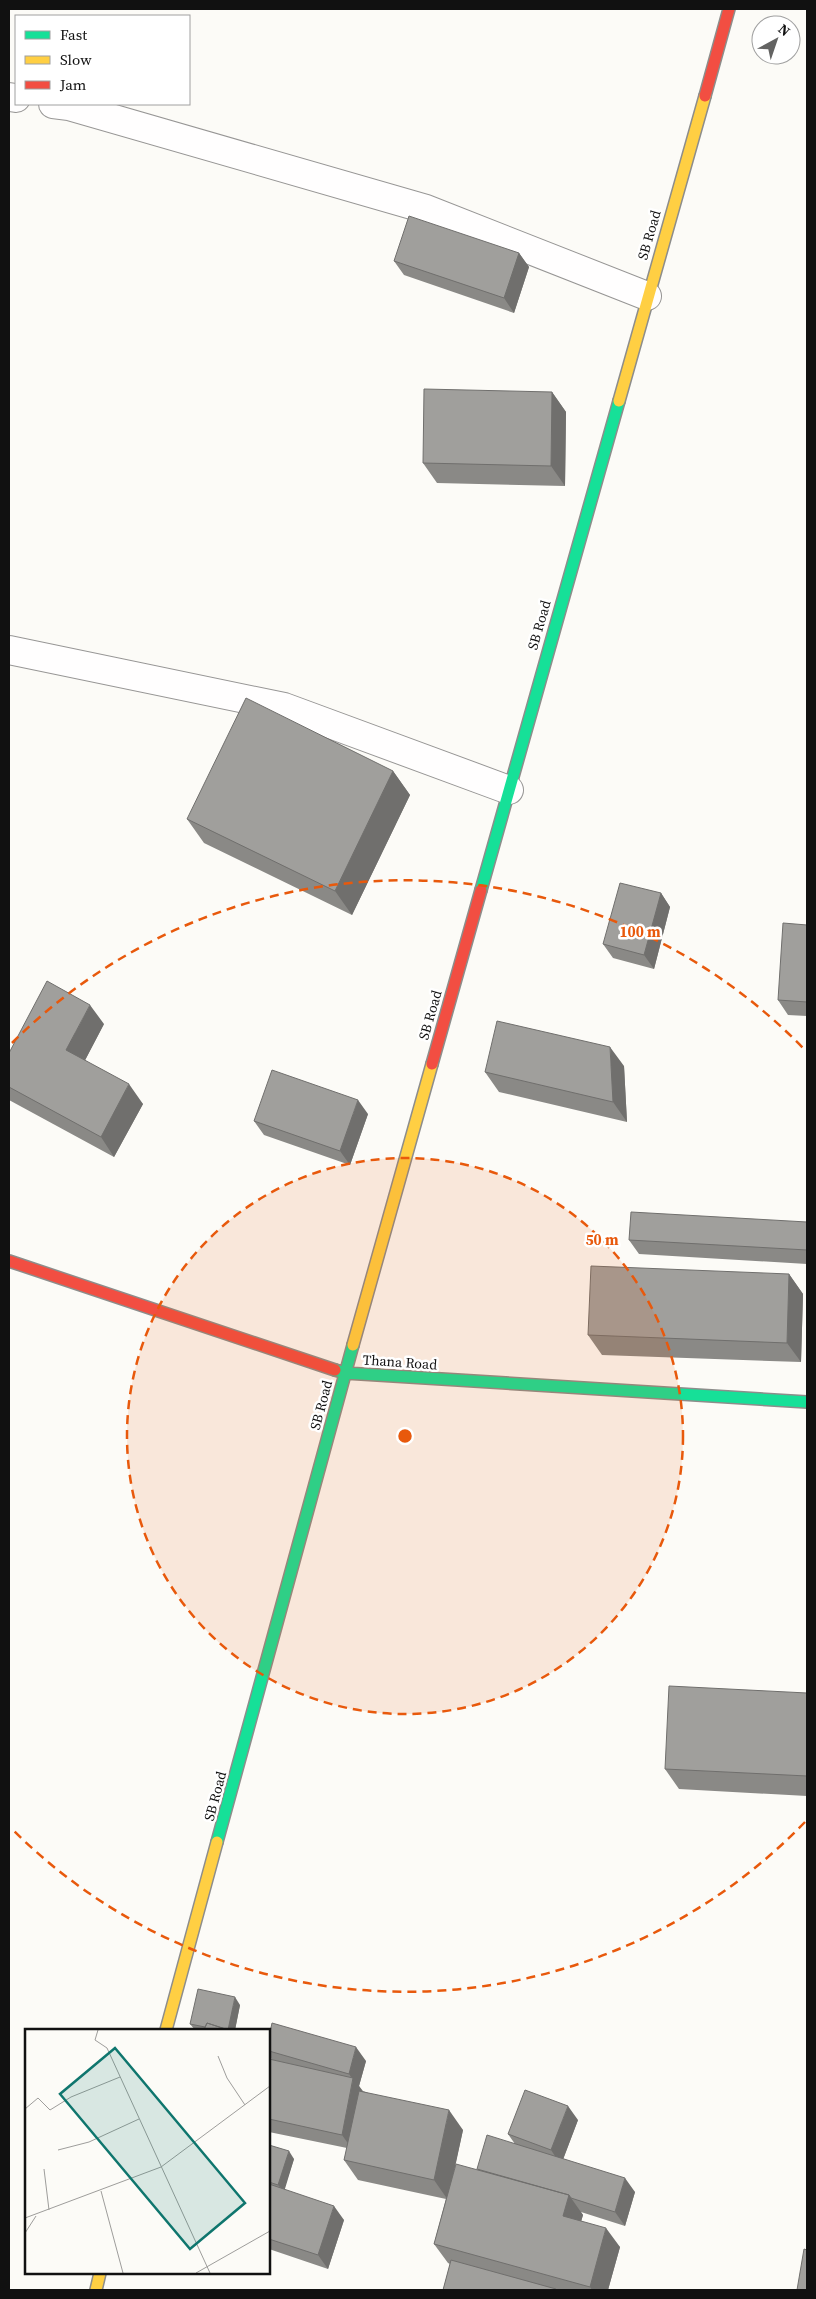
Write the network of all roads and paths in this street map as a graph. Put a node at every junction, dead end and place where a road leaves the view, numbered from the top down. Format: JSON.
{"nodes":[{"id":1,"x":729,"y":9,"type":"edge"},
{"id":2,"x":60,"y":105,"type":"edge"},
{"id":3,"x":647,"y":296,"type":"junction"},
{"id":4,"x":9,"y":650,"type":"edge"},
{"id":5,"x":509,"y":790,"type":"junction"},
{"id":6,"x":9,"y":1261,"type":"edge"},
{"id":7,"x":345,"y":1373,"type":"junction"},
{"id":8,"x":807,"y":1402,"type":"edge"},
{"id":9,"x":166,"y":2029,"type":"edge"},
{"id":10,"x":100,"y":2274,"type":"edge"},
{"id":11,"x":96,"y":2290,"type":"edge"}],
"edges":[{"from":1,"to":3,"type":"street","name":"SB Road"},
{"from":2,"to":3,"type":"street"},
{"from":3,"to":5,"type":"street","name":"SB Road"},
{"from":4,"to":5,"type":"street"},
{"from":5,"to":7,"type":"street","name":"SB Road"},
{"from":6,"to":7,"type":"street","name":"Thana Road"},
{"from":7,"to":8,"type":"street","name":"Thana Road"},
{"from":7,"to":9,"type":"street","name":"SB Road"},
{"from":10,"to":11,"type":"street"}]}
